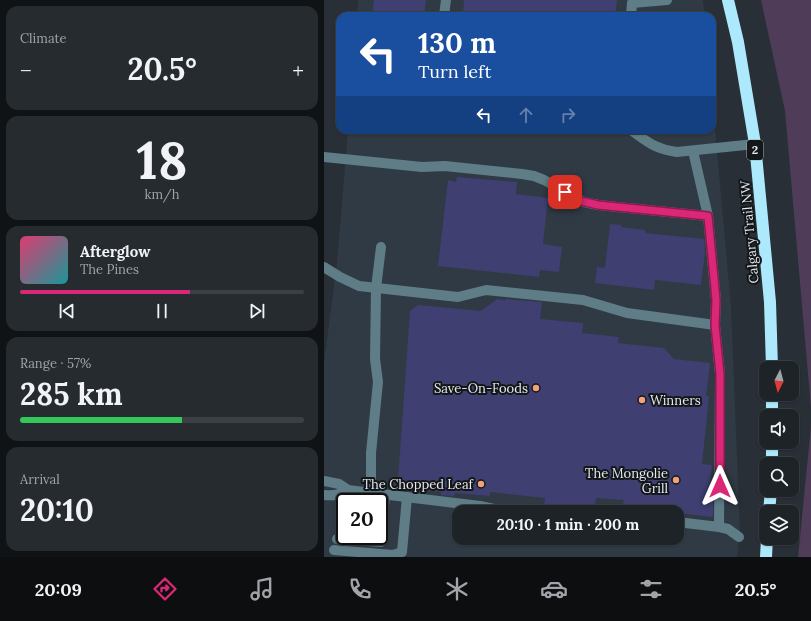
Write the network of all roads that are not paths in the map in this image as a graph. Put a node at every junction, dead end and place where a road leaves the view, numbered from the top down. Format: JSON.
{"nodes":[{"id":1,"x":446,"y":0,"type":"edge"},
{"id":2,"x":667,"y":0,"type":"edge"},
{"id":3,"x":728,"y":0,"type":"edge"},
{"id":4,"x":444,"y":12,"type":"edge"},
{"id":5,"x":631,"y":12,"type":"edge"},
{"id":6,"x":636,"y":134,"type":"edge"},
{"id":7,"x":755,"y":144,"type":"junction"},
{"id":8,"x":693,"y":151,"type":"junction"},
{"id":9,"x":324,"y":157,"type":"edge"},
{"id":10,"x":708,"y":216,"type":"junction"},
{"id":11,"x":381,"y":248,"type":"dead end"},
{"id":12,"x":324,"y":267,"type":"edge"},
{"id":13,"x":376,"y":288,"type":"junction"},
{"id":14,"x":715,"y":325,"type":"junction"},
{"id":15,"x":772,"y":361,"type":"edge"},
{"id":16,"x":324,"y":480,"type":"edge"},
{"id":17,"x":348,"y":490,"type":"junction"},
{"id":18,"x":371,"y":493,"type":"joint"},
{"id":19,"x":324,"y":495,"type":"edge"},
{"id":20,"x":388,"y":495,"type":"edge"},
{"id":21,"x":407,"y":497,"type":"junction"},
{"id":22,"x":471,"y":505,"type":"edge"},
{"id":23,"x":684,"y":523,"type":"edge"},
{"id":24,"x":719,"y":527,"type":"junction"},
{"id":25,"x":740,"y":537,"type":"dead end"},
{"id":26,"x":767,"y":545,"type":"edge"},
{"id":27,"x":334,"y":550,"type":"dead end"},
{"id":28,"x":766,"y":557,"type":"edge"}],
"edges":[{"from":1,"to":4,"type":"lane"},
{"from":2,"to":5,"type":"lane"},
{"from":3,"to":7,"type":"highway","name":"Calgary Trail NW","number":"2"},
{"from":6,"to":8,"type":"lane"},
{"from":7,"to":8,"type":"lane"},
{"from":7,"to":15,"type":"highway","name":"Calgary Trail NW","number":"2"},
{"from":8,"to":10,"type":"lane"},
{"from":9,"to":10,"type":"lane"},
{"from":10,"to":14,"type":"lane"},
{"from":11,"to":13,"type":"lane"},
{"from":12,"to":13,"type":"lane"},
{"from":13,"to":14,"type":"lane"},
{"from":13,"to":18,"type":"lane"},
{"from":14,"to":24,"type":"lane"},
{"from":16,"to":17,"type":"lane"},
{"from":17,"to":18,"type":"lane"},
{"from":17,"to":19,"type":"lane"},
{"from":20,"to":21,"type":"lane"},
{"from":21,"to":22,"type":"lane"},
{"from":21,"to":27,"type":"lane"},
{"from":23,"to":24,"type":"lane"},
{"from":24,"to":25,"type":"lane"},
{"from":26,"to":28,"type":"highway"}]}
